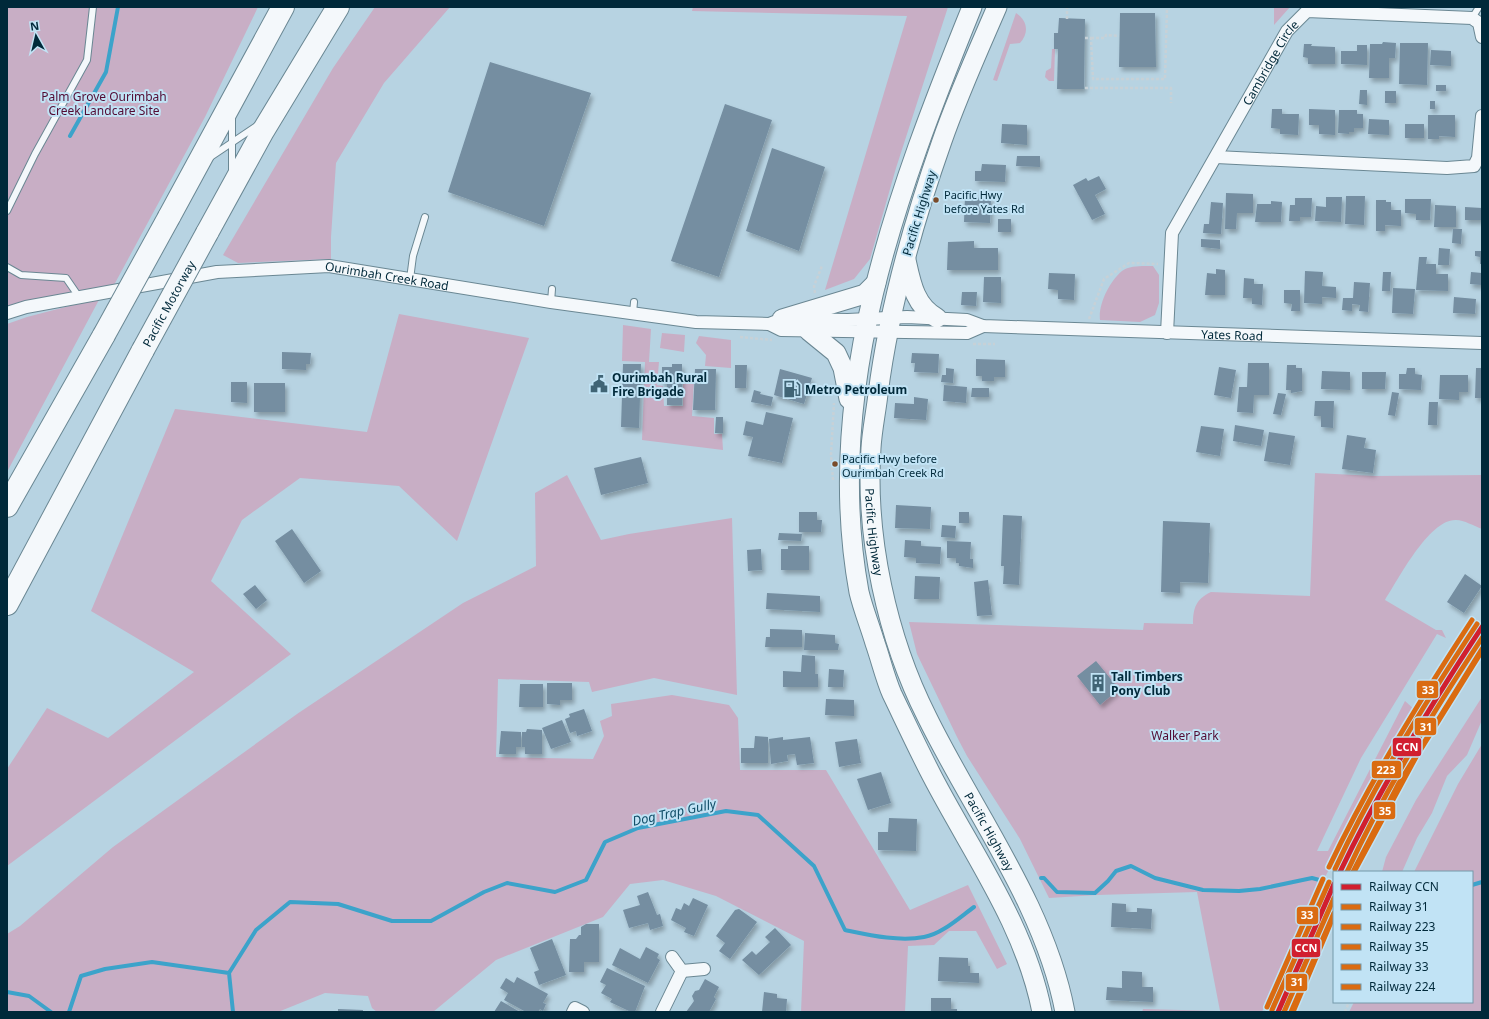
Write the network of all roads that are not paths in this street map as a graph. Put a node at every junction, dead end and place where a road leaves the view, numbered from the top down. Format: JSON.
{"nodes":[{"id":1,"x":93,"y":7,"type":"edge"},
{"id":2,"x":283,"y":7,"type":"edge"},
{"id":3,"x":338,"y":7,"type":"edge"},
{"id":4,"x":351,"y":7,"type":"edge"},
{"id":5,"x":972,"y":7,"type":"edge"},
{"id":6,"x":998,"y":7,"type":"edge"},
{"id":7,"x":1479,"y":7,"type":"edge"},
{"id":8,"x":274,"y":17,"type":"edge"},
{"id":9,"x":1472,"y":18,"type":"junction"},
{"id":10,"x":1482,"y":37,"type":"edge"},
{"id":11,"x":313,"y":48,"type":"junction"},
{"id":12,"x":232,"y":101,"type":"junction"},
{"id":13,"x":272,"y":116,"type":"junction"},
{"id":14,"x":1482,"y":116,"type":"edge"},
{"id":15,"x":232,"y":143,"type":"junction"},
{"id":16,"x":1216,"y":157,"type":"junction"},
{"id":17,"x":197,"y":166,"type":"junction"},
{"id":18,"x":232,"y":187,"type":"junction"},
{"id":19,"x":7,"y":211,"type":"edge"},
{"id":20,"x":425,"y":217,"type":"dead end"},
{"id":21,"x":906,"y":256,"type":"junction"},
{"id":22,"x":7,"y":267,"type":"edge"},
{"id":23,"x":410,"y":279,"type":"junction"},
{"id":24,"x":876,"y":283,"type":"junction"},
{"id":25,"x":552,"y":290,"type":"dead end"},
{"id":26,"x":78,"y":298,"type":"junction"},
{"id":27,"x":551,"y":302,"type":"junction"},
{"id":28,"x":7,"y":314,"type":"edge"},
{"id":29,"x":937,"y":318,"type":"junction"},
{"id":30,"x":776,"y":322,"type":"junction"},
{"id":31,"x":888,"y":325,"type":"junction"},
{"id":32,"x":866,"y":326,"type":"junction"},
{"id":33,"x":983,"y":326,"type":"junction"},
{"id":34,"x":809,"y":331,"type":"junction"},
{"id":35,"x":1167,"y":333,"type":"junction"},
{"id":36,"x":1482,"y":343,"type":"edge"},
{"id":37,"x":852,"y":414,"type":"junction"},
{"id":38,"x":7,"y":506,"type":"edge"},
{"id":39,"x":7,"y":604,"type":"edge"},
{"id":40,"x":672,"y":956,"type":"dead end"},
{"id":41,"x":704,"y":969,"type":"dead end"},
{"id":42,"x":682,"y":971,"type":"junction"},
{"id":43,"x":573,"y":1012,"type":"edge"},
{"id":44,"x":583,"y":1012,"type":"edge"},
{"id":45,"x":662,"y":1012,"type":"edge"},
{"id":46,"x":1042,"y":1012,"type":"edge"},
{"id":47,"x":1065,"y":1012,"type":"edge"}],
"edges":[{"from":1,"to":19,"type":"lane"},
{"from":2,"to":8,"type":"highway"},
{"from":3,"to":11,"type":"highway","name":"Pacific Motorway"},
{"from":4,"to":11,"type":"highway"},
{"from":5,"to":24,"type":"main road","name":"Pacific Highway"},
{"from":6,"to":21,"type":"main road","name":"Pacific Highway"},
{"from":7,"to":9,"type":"lane"},
{"from":8,"to":12,"type":"highway"},
{"from":9,"to":10,"type":"street"},
{"from":9,"to":16,"type":"street","name":"Cambridge Circle"},
{"from":11,"to":13,"type":"highway","name":"Pacific Motorway"},
{"from":12,"to":15,"type":"lane"},
{"from":12,"to":17,"type":"highway"},
{"from":13,"to":15,"type":"lane"},
{"from":13,"to":18,"type":"highway","name":"Pacific Motorway"},
{"from":14,"to":16,"type":"street"},
{"from":15,"to":17,"type":"lane"},
{"from":15,"to":18,"type":"lane"},
{"from":16,"to":35,"type":"street","name":"Cambridge Circle"},
{"from":17,"to":38,"type":"highway","bridge":true},
{"from":18,"to":39,"type":"highway","name":"Pacific Motorway","bridge":true},
{"from":20,"to":23,"type":"lane"},
{"from":21,"to":29,"type":"main road"},
{"from":21,"to":31,"type":"main road","name":"Pacific Highway"},
{"from":22,"to":26,"type":"lane"},
{"from":23,"to":26,"type":"street","name":"Ourimbah Creek Road"},
{"from":23,"to":27,"type":"street","name":"Ourimbah Creek Road"},
{"from":24,"to":30,"type":"main road"},
{"from":24,"to":32,"type":"main road","name":"Pacific Highway"},
{"from":25,"to":27,"type":"lane"},
{"from":26,"to":28,"type":"street","name":"Ourimbah Creek Road"},
{"from":27,"to":30,"type":"street","name":"Ourimbah Creek Road"},
{"from":29,"to":31,"type":"street","name":"Yates Road"},
{"from":29,"to":33,"type":"street","name":"Yates Road"},
{"from":30,"to":32,"type":"street","name":"Ourimbah Creek Road"},
{"from":30,"to":34,"type":"street","name":"Ourimbah Creek Road"},
{"from":31,"to":32,"type":"street","name":"Ourimbah Creek Road"},
{"from":31,"to":33,"type":"street","name":"Yates Road"},
{"from":31,"to":47,"type":"main road","name":"Pacific Highway"},
{"from":32,"to":34,"type":"street","name":"Ourimbah Creek Road"},
{"from":32,"to":37,"type":"main road","name":"Pacific Highway"},
{"from":33,"to":35,"type":"street","name":"Yates Road"},
{"from":34,"to":37,"type":"main road"},
{"from":35,"to":36,"type":"street","name":"Yates Road"},
{"from":37,"to":46,"type":"main road","name":"Pacific Highway"},
{"from":40,"to":42,"type":"street"},
{"from":41,"to":42,"type":"street"},
{"from":42,"to":45,"type":"street"},
{"from":43,"to":44,"type":"street"}]}
